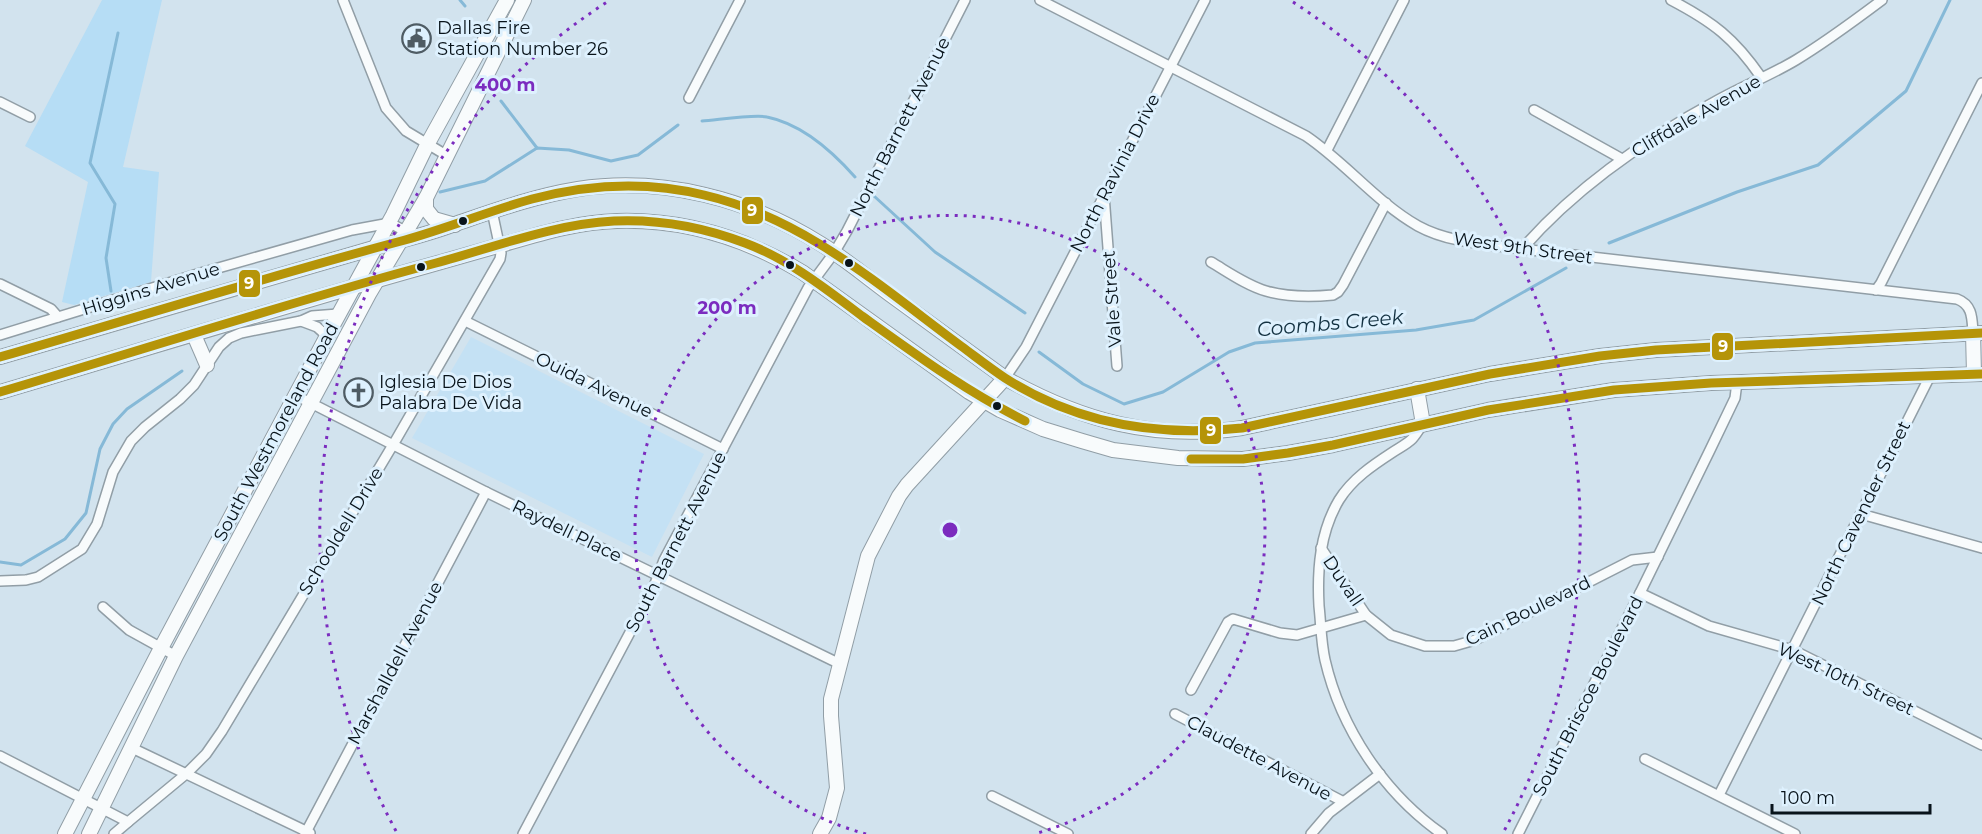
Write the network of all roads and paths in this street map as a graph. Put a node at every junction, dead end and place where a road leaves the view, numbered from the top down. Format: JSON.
{"nodes":[{"id":1,"x":343,"y":0,"type":"edge"},
{"id":2,"x":507,"y":0,"type":"edge"},
{"id":3,"x":524,"y":0,"type":"edge"},
{"id":4,"x":740,"y":0,"type":"edge"},
{"id":5,"x":965,"y":0,"type":"edge"},
{"id":6,"x":1040,"y":0,"type":"edge"},
{"id":7,"x":1205,"y":0,"type":"edge"},
{"id":8,"x":1404,"y":0,"type":"edge"},
{"id":9,"x":1671,"y":0,"type":"edge"},
{"id":10,"x":1882,"y":0,"type":"edge"},
{"id":11,"x":1170,"y":67,"type":"junction"},
{"id":12,"x":1761,"y":77,"type":"junction"},
{"id":13,"x":1982,"y":83,"type":"edge"},
{"id":14,"x":689,"y":98,"type":"dead end"},
{"id":15,"x":0,"y":102,"type":"edge"},
{"id":16,"x":1534,"y":110,"type":"dead end"},
{"id":17,"x":30,"y":117,"type":"dead end"},
{"id":18,"x":427,"y":145,"type":"junction"},
{"id":19,"x":1326,"y":150,"type":"junction"},
{"id":20,"x":446,"y":155,"type":"junction"},
{"id":21,"x":1622,"y":159,"type":"junction"},
{"id":22,"x":1104,"y":195,"type":"junction"},
{"id":23,"x":426,"y":198,"type":"junction"},
{"id":24,"x":1386,"y":203,"type":"junction"},
{"id":25,"x":492,"y":211,"type":"junction"},
{"id":26,"x":390,"y":223,"type":"junction"},
{"id":27,"x":455,"y":225,"type":"junction"},
{"id":28,"x":403,"y":236,"type":"junction"},
{"id":29,"x":499,"y":245,"type":"junction"},
{"id":30,"x":376,"y":247,"type":"junction"},
{"id":31,"x":1522,"y":249,"type":"junction"},
{"id":32,"x":834,"y":253,"type":"junction"},
{"id":33,"x":1210,"y":262,"type":"dead end"},
{"id":34,"x":813,"y":279,"type":"junction"},
{"id":35,"x":377,"y":280,"type":"junction"},
{"id":36,"x":0,"y":284,"type":"edge"},
{"id":37,"x":355,"y":286,"type":"junction"},
{"id":38,"x":1876,"y":290,"type":"junction"},
{"id":39,"x":338,"y":314,"type":"junction"},
{"id":40,"x":58,"y":317,"type":"junction"},
{"id":41,"x":301,"y":321,"type":"junction"},
{"id":42,"x":465,"y":321,"type":"junction"},
{"id":43,"x":1978,"y":333,"type":"edge"},
{"id":44,"x":0,"y":334,"type":"edge"},
{"id":45,"x":194,"y":335,"type":"junction"},
{"id":46,"x":327,"y":336,"type":"junction"},
{"id":47,"x":0,"y":357,"type":"edge"},
{"id":48,"x":207,"y":365,"type":"junction"},
{"id":49,"x":1117,"y":366,"type":"dead end"},
{"id":50,"x":1978,"y":374,"type":"edge"},
{"id":51,"x":1930,"y":376,"type":"junction"},
{"id":52,"x":1005,"y":378,"type":"junction"},
{"id":53,"x":1737,"y":382,"type":"junction"},
{"id":54,"x":1417,"y":389,"type":"junction"},
{"id":55,"x":0,"y":392,"type":"edge"},
{"id":56,"x":295,"y":395,"type":"junction"},
{"id":57,"x":984,"y":400,"type":"junction"},
{"id":58,"x":311,"y":404,"type":"junction"},
{"id":59,"x":1423,"y":423,"type":"junction"},
{"id":60,"x":393,"y":445,"type":"junction"},
{"id":61,"x":723,"y":449,"type":"junction"},
{"id":62,"x":486,"y":492,"type":"junction"},
{"id":63,"x":1861,"y":514,"type":"junction"},
{"id":64,"x":1321,"y":548,"type":"junction"},
{"id":65,"x":1982,"y":548,"type":"edge"},
{"id":66,"x":1658,"y":557,"type":"junction"},
{"id":67,"x":658,"y":575,"type":"junction"},
{"id":68,"x":0,"y":581,"type":"edge"},
{"id":69,"x":1640,"y":593,"type":"junction"},
{"id":70,"x":103,"y":608,"type":"dead end"},
{"id":71,"x":1366,"y":615,"type":"junction"},
{"id":72,"x":1321,"y":629,"type":"junction"},
{"id":73,"x":161,"y":648,"type":"junction"},
{"id":74,"x":1793,"y":650,"type":"junction"},
{"id":75,"x":176,"y":656,"type":"junction"},
{"id":76,"x":840,"y":664,"type":"junction"},
{"id":77,"x":1191,"y":690,"type":"dead end"},
{"id":78,"x":1176,"y":714,"type":"dead end"},
{"id":79,"x":1982,"y":745,"type":"edge"},
{"id":80,"x":132,"y":748,"type":"junction"},
{"id":81,"x":0,"y":756,"type":"edge"},
{"id":82,"x":1646,"y":759,"type":"dead end"},
{"id":83,"x":186,"y":774,"type":"junction"},
{"id":84,"x":1380,"y":774,"type":"junction"},
{"id":85,"x":1719,"y":795,"type":"junction"},
{"id":86,"x":992,"y":796,"type":"dead end"},
{"id":87,"x":83,"y":799,"type":"junction"},
{"id":88,"x":1342,"y":801,"type":"junction"},
{"id":89,"x":102,"y":808,"type":"junction"},
{"id":90,"x":128,"y":822,"type":"junction"},
{"id":91,"x":308,"y":833,"type":"edge"},
{"id":92,"x":65,"y":834,"type":"edge"},
{"id":93,"x":89,"y":834,"type":"edge"},
{"id":94,"x":114,"y":834,"type":"edge"},
{"id":95,"x":523,"y":834,"type":"edge"},
{"id":96,"x":820,"y":834,"type":"edge"},
{"id":97,"x":1068,"y":834,"type":"edge"},
{"id":98,"x":1311,"y":834,"type":"edge"},
{"id":99,"x":1442,"y":834,"type":"edge"},
{"id":100,"x":1518,"y":834,"type":"edge"},
{"id":101,"x":1795,"y":834,"type":"edge"}],
"edges":[{"from":1,"to":18,"type":"street"},
{"from":2,"to":18,"type":"main road","name":"South Westmoreland Road"},
{"from":3,"to":20,"type":"main road","name":"South Westmoreland Road"},
{"from":4,"to":14,"type":"street"},
{"from":5,"to":32,"type":"street","name":"North Barnett Avenue"},
{"from":6,"to":11,"type":"street","name":"West 9th Street"},
{"from":7,"to":11,"type":"street","name":"North Ravinia Drive"},
{"from":8,"to":19,"type":"street"},
{"from":9,"to":12,"type":"street"},
{"from":10,"to":12,"type":"street","name":"Cliffdale Avenue"},
{"from":11,"to":19,"type":"street","name":"West 9th Street"},
{"from":11,"to":22,"type":"street","name":"North Ravinia Drive"},
{"from":12,"to":21,"type":"street","name":"Cliffdale Avenue"},
{"from":13,"to":38,"type":"street"},
{"from":15,"to":17,"type":"street"},
{"from":16,"to":21,"type":"street"},
{"from":18,"to":20,"type":"street"},
{"from":18,"to":26,"type":"main road","name":"South Westmoreland Road"},
{"from":19,"to":24,"type":"street","name":"West 9th Street"},
{"from":20,"to":23,"type":"main road","name":"South Westmoreland Road"},
{"from":21,"to":31,"type":"street","name":"Cliffdale Avenue"},
{"from":22,"to":49,"type":"street","name":"Vale Street"},
{"from":22,"to":52,"type":"street","name":"North Ravinia Drive"},
{"from":23,"to":27,"type":"main road"},
{"from":23,"to":28,"type":"main road","name":"South Westmoreland Road"},
{"from":24,"to":31,"type":"street","name":"West 9th Street"},
{"from":24,"to":33,"type":"street"},
{"from":25,"to":27,"type":"main road"},
{"from":25,"to":29,"type":"street","name":"Schooldell Drive"},
{"from":25,"to":32,"type":"main road"},
{"from":26,"to":28,"type":"street"},
{"from":26,"to":30,"type":"main road","name":"South Westmoreland Road"},
{"from":26,"to":40,"type":"street","name":"Higgins Avenue"},
{"from":27,"to":28,"type":"main road"},
{"from":28,"to":30,"type":"main road"},
{"from":28,"to":35,"type":"main road","name":"South Westmoreland Road"},
{"from":29,"to":34,"type":"main road"},
{"from":29,"to":35,"type":"main road"},
{"from":29,"to":42,"type":"street","name":"Schooldell Drive"},
{"from":30,"to":37,"type":"main road","name":"South Westmoreland Road"},
{"from":30,"to":47,"type":"main road"},
{"from":31,"to":38,"type":"street","name":"West 9th Street"},
{"from":32,"to":34,"type":"street","name":"South Barnett Avenue"},
{"from":32,"to":52,"type":"main road"},
{"from":34,"to":57,"type":"main road"},
{"from":34,"to":61,"type":"street","name":"South Barnett Avenue"},
{"from":35,"to":37,"type":"main road"},
{"from":35,"to":58,"type":"main road","name":"South Westmoreland Road"},
{"from":36,"to":40,"type":"street"},
{"from":37,"to":39,"type":"main road","name":"South Westmoreland Road"},
{"from":37,"to":45,"type":"main road"},
{"from":38,"to":43,"type":"street","name":"West 9th Street"},
{"from":39,"to":41,"type":"street"},
{"from":39,"to":46,"type":"main road","name":"South Westmoreland Road"},
{"from":40,"to":44,"type":"street","name":"Higgins Avenue"},
{"from":41,"to":46,"type":"street"},
{"from":41,"to":48,"type":"street"},
{"from":42,"to":60,"type":"street","name":"Schooldell Drive"},
{"from":42,"to":61,"type":"street","name":"Ouida Avenue"},
{"from":43,"to":50,"type":"main road"},
{"from":43,"to":54,"type":"main road"},
{"from":45,"to":48,"type":"main road"},
{"from":45,"to":55,"type":"main road"},
{"from":46,"to":56,"type":"main road","name":"South Westmoreland Road"},
{"from":48,"to":68,"type":"street"},
{"from":50,"to":51,"type":"main road"},
{"from":51,"to":53,"type":"main road"},
{"from":51,"to":63,"type":"street","name":"North Cavender Street"},
{"from":52,"to":54,"type":"main road"},
{"from":52,"to":57,"type":"main road"},
{"from":53,"to":59,"type":"main road"},
{"from":53,"to":66,"type":"street","name":"South Briscoe Boulevard"},
{"from":54,"to":59,"type":"main road"},
{"from":56,"to":58,"type":"street","name":"Raydell Place"},
{"from":56,"to":73,"type":"main road","name":"South Westmoreland Road"},
{"from":57,"to":59,"type":"main road"},
{"from":57,"to":76,"type":"main road"},
{"from":58,"to":60,"type":"street","name":"Raydell Place"},
{"from":58,"to":75,"type":"main road","name":"South Westmoreland Road"},
{"from":59,"to":64,"type":"street"},
{"from":60,"to":62,"type":"street","name":"Raydell Place"},
{"from":60,"to":83,"type":"street","name":"Schooldell Drive"},
{"from":61,"to":67,"type":"street","name":"South Barnett Avenue"},
{"from":62,"to":67,"type":"street","name":"Raydell Place"},
{"from":62,"to":91,"type":"street","name":"Marshalldell Avenue"},
{"from":63,"to":65,"type":"street"},
{"from":63,"to":74,"type":"street","name":"North Cavender Street"},
{"from":64,"to":71,"type":"street","name":"Duvall"},
{"from":64,"to":72,"type":"street"},
{"from":66,"to":69,"type":"street","name":"South Briscoe Boulevard"},
{"from":66,"to":71,"type":"street","name":"Cain Boulevard"},
{"from":67,"to":76,"type":"street","name":"Raydell Place"},
{"from":67,"to":95,"type":"street","name":"South Barnett Avenue"},
{"from":69,"to":74,"type":"street","name":"West 10th Street"},
{"from":69,"to":100,"type":"street","name":"South Briscoe Boulevard"},
{"from":70,"to":73,"type":"street"},
{"from":71,"to":72,"type":"street","name":"Claudette Avenue"},
{"from":72,"to":77,"type":"street","name":"Claudette Avenue"},
{"from":72,"to":84,"type":"street"},
{"from":73,"to":75,"type":"street"},
{"from":73,"to":87,"type":"main road","name":"South Westmoreland Road"},
{"from":74,"to":79,"type":"street","name":"West 10th Street"},
{"from":74,"to":85,"type":"street","name":"North Cavender Street"},
{"from":75,"to":80,"type":"main road","name":"South Westmoreland Road"},
{"from":76,"to":96,"type":"main road"},
{"from":78,"to":88,"type":"street","name":"Claudette Avenue"},
{"from":80,"to":83,"type":"street"},
{"from":80,"to":89,"type":"main road","name":"South Westmoreland Road"},
{"from":81,"to":87,"type":"street"},
{"from":82,"to":85,"type":"street"},
{"from":83,"to":90,"type":"street","name":"Schooldell Drive"},
{"from":83,"to":91,"type":"street"},
{"from":84,"to":88,"type":"street"},
{"from":84,"to":99,"type":"street"},
{"from":85,"to":101,"type":"street"},
{"from":86,"to":97,"type":"street"},
{"from":87,"to":89,"type":"street"},
{"from":87,"to":92,"type":"main road","name":"South Westmoreland Road"},
{"from":88,"to":98,"type":"street"},
{"from":89,"to":90,"type":"street"},
{"from":89,"to":93,"type":"main road","name":"South Westmoreland Road"},
{"from":90,"to":94,"type":"street","name":"Schooldell Drive"}]}
